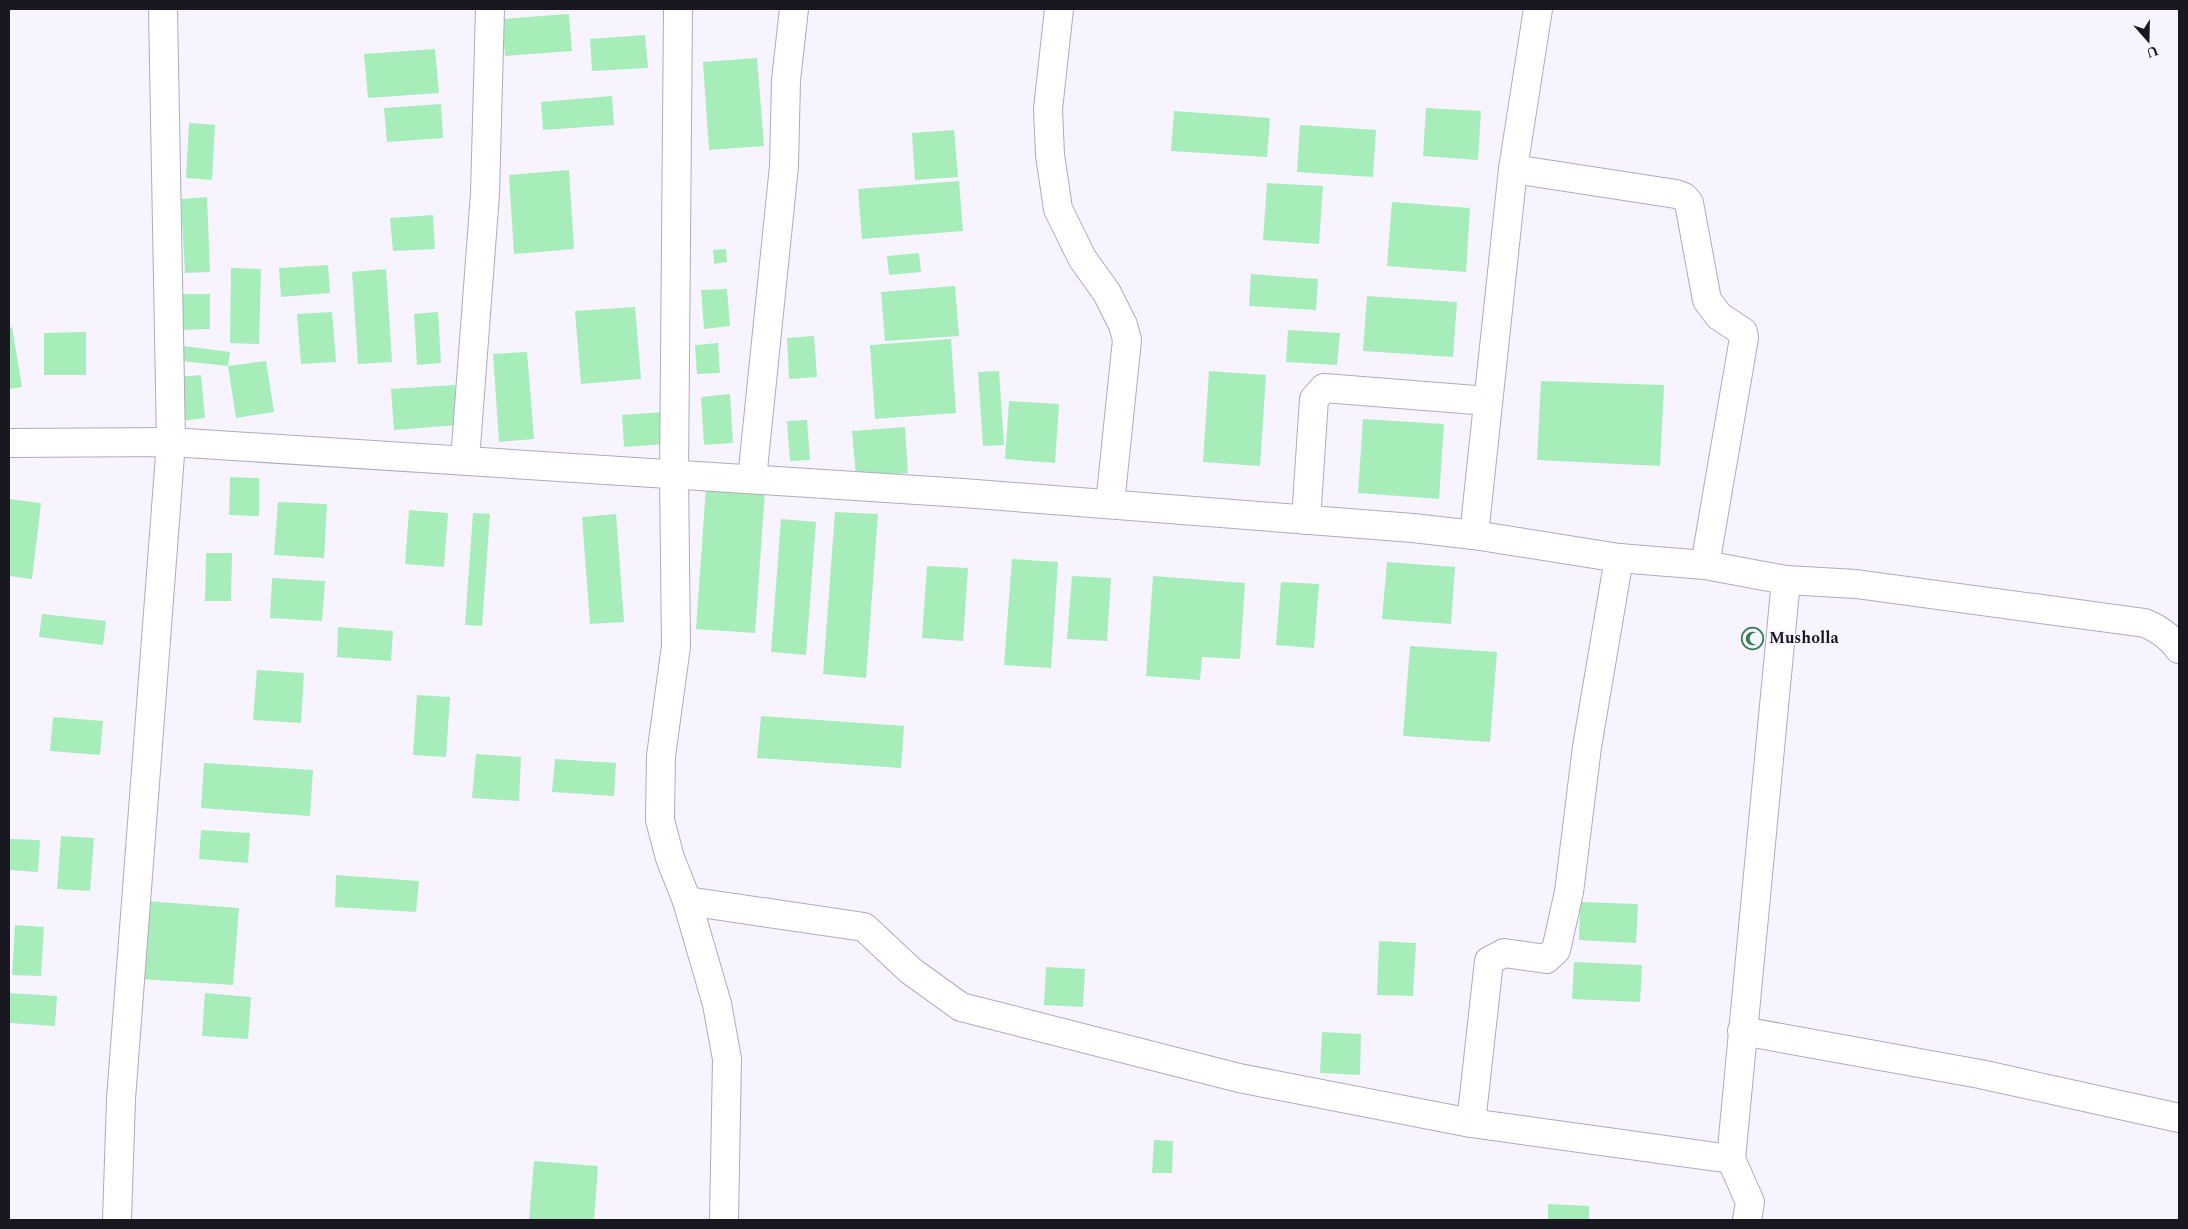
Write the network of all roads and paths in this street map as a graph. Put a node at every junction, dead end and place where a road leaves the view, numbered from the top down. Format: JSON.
{"nodes":[{"id":1,"x":163,"y":9,"type":"edge"},
{"id":2,"x":490,"y":9,"type":"edge"},
{"id":3,"x":678,"y":9,"type":"edge"},
{"id":4,"x":794,"y":9,"type":"edge"},
{"id":5,"x":1059,"y":9,"type":"edge"},
{"id":6,"x":1538,"y":9,"type":"edge"},
{"id":7,"x":1513,"y":169,"type":"junction"},
{"id":8,"x":1488,"y":401,"type":"junction"},
{"id":9,"x":171,"y":442,"type":"junction"},
{"id":10,"x":9,"y":444,"type":"edge"},
{"id":11,"x":465,"y":460,"type":"junction"},
{"id":12,"x":674,"y":474,"type":"junction"},
{"id":13,"x":752,"y":479,"type":"junction"},
{"id":14,"x":1110,"y":504,"type":"junction"},
{"id":15,"x":1306,"y":520,"type":"junction"},
{"id":16,"x":1474,"y":535,"type":"junction"},
{"id":17,"x":1619,"y":558,"type":"junction"},
{"id":18,"x":1705,"y":565,"type":"junction"},
{"id":19,"x":1786,"y":580,"type":"junction"},
{"id":20,"x":2179,"y":649,"type":"edge"},
{"id":21,"x":687,"y":901,"type":"junction"},
{"id":22,"x":1742,"y":1031,"type":"junction"},
{"id":23,"x":2179,"y":1118,"type":"edge"},
{"id":24,"x":1471,"y":1123,"type":"junction"},
{"id":25,"x":1730,"y":1158,"type":"junction"},
{"id":26,"x":117,"y":1220,"type":"edge"},
{"id":27,"x":724,"y":1220,"type":"edge"},
{"id":28,"x":1747,"y":1220,"type":"edge"}],
"edges":[{"from":1,"to":9,"type":"street"},
{"from":2,"to":11,"type":"street"},
{"from":3,"to":12,"type":"street"},
{"from":4,"to":13,"type":"street"},
{"from":5,"to":14,"type":"street"},
{"from":6,"to":7,"type":"street"},
{"from":7,"to":8,"type":"street"},
{"from":7,"to":18,"type":"street"},
{"from":8,"to":15,"type":"street"},
{"from":8,"to":16,"type":"street"},
{"from":9,"to":10,"type":"street"},
{"from":9,"to":11,"type":"street"},
{"from":9,"to":26,"type":"street"},
{"from":11,"to":12,"type":"street"},
{"from":12,"to":13,"type":"street"},
{"from":12,"to":21,"type":"street"},
{"from":13,"to":14,"type":"street"},
{"from":14,"to":15,"type":"street"},
{"from":15,"to":16,"type":"street"},
{"from":16,"to":17,"type":"street"},
{"from":17,"to":18,"type":"street"},
{"from":17,"to":24,"type":"street"},
{"from":18,"to":19,"type":"street"},
{"from":19,"to":20,"type":"street"},
{"from":19,"to":22,"type":"street"},
{"from":21,"to":24,"type":"street"},
{"from":21,"to":27,"type":"street"},
{"from":22,"to":23,"type":"street"},
{"from":22,"to":25,"type":"street"},
{"from":24,"to":25,"type":"street"},
{"from":25,"to":28,"type":"street"}]}
